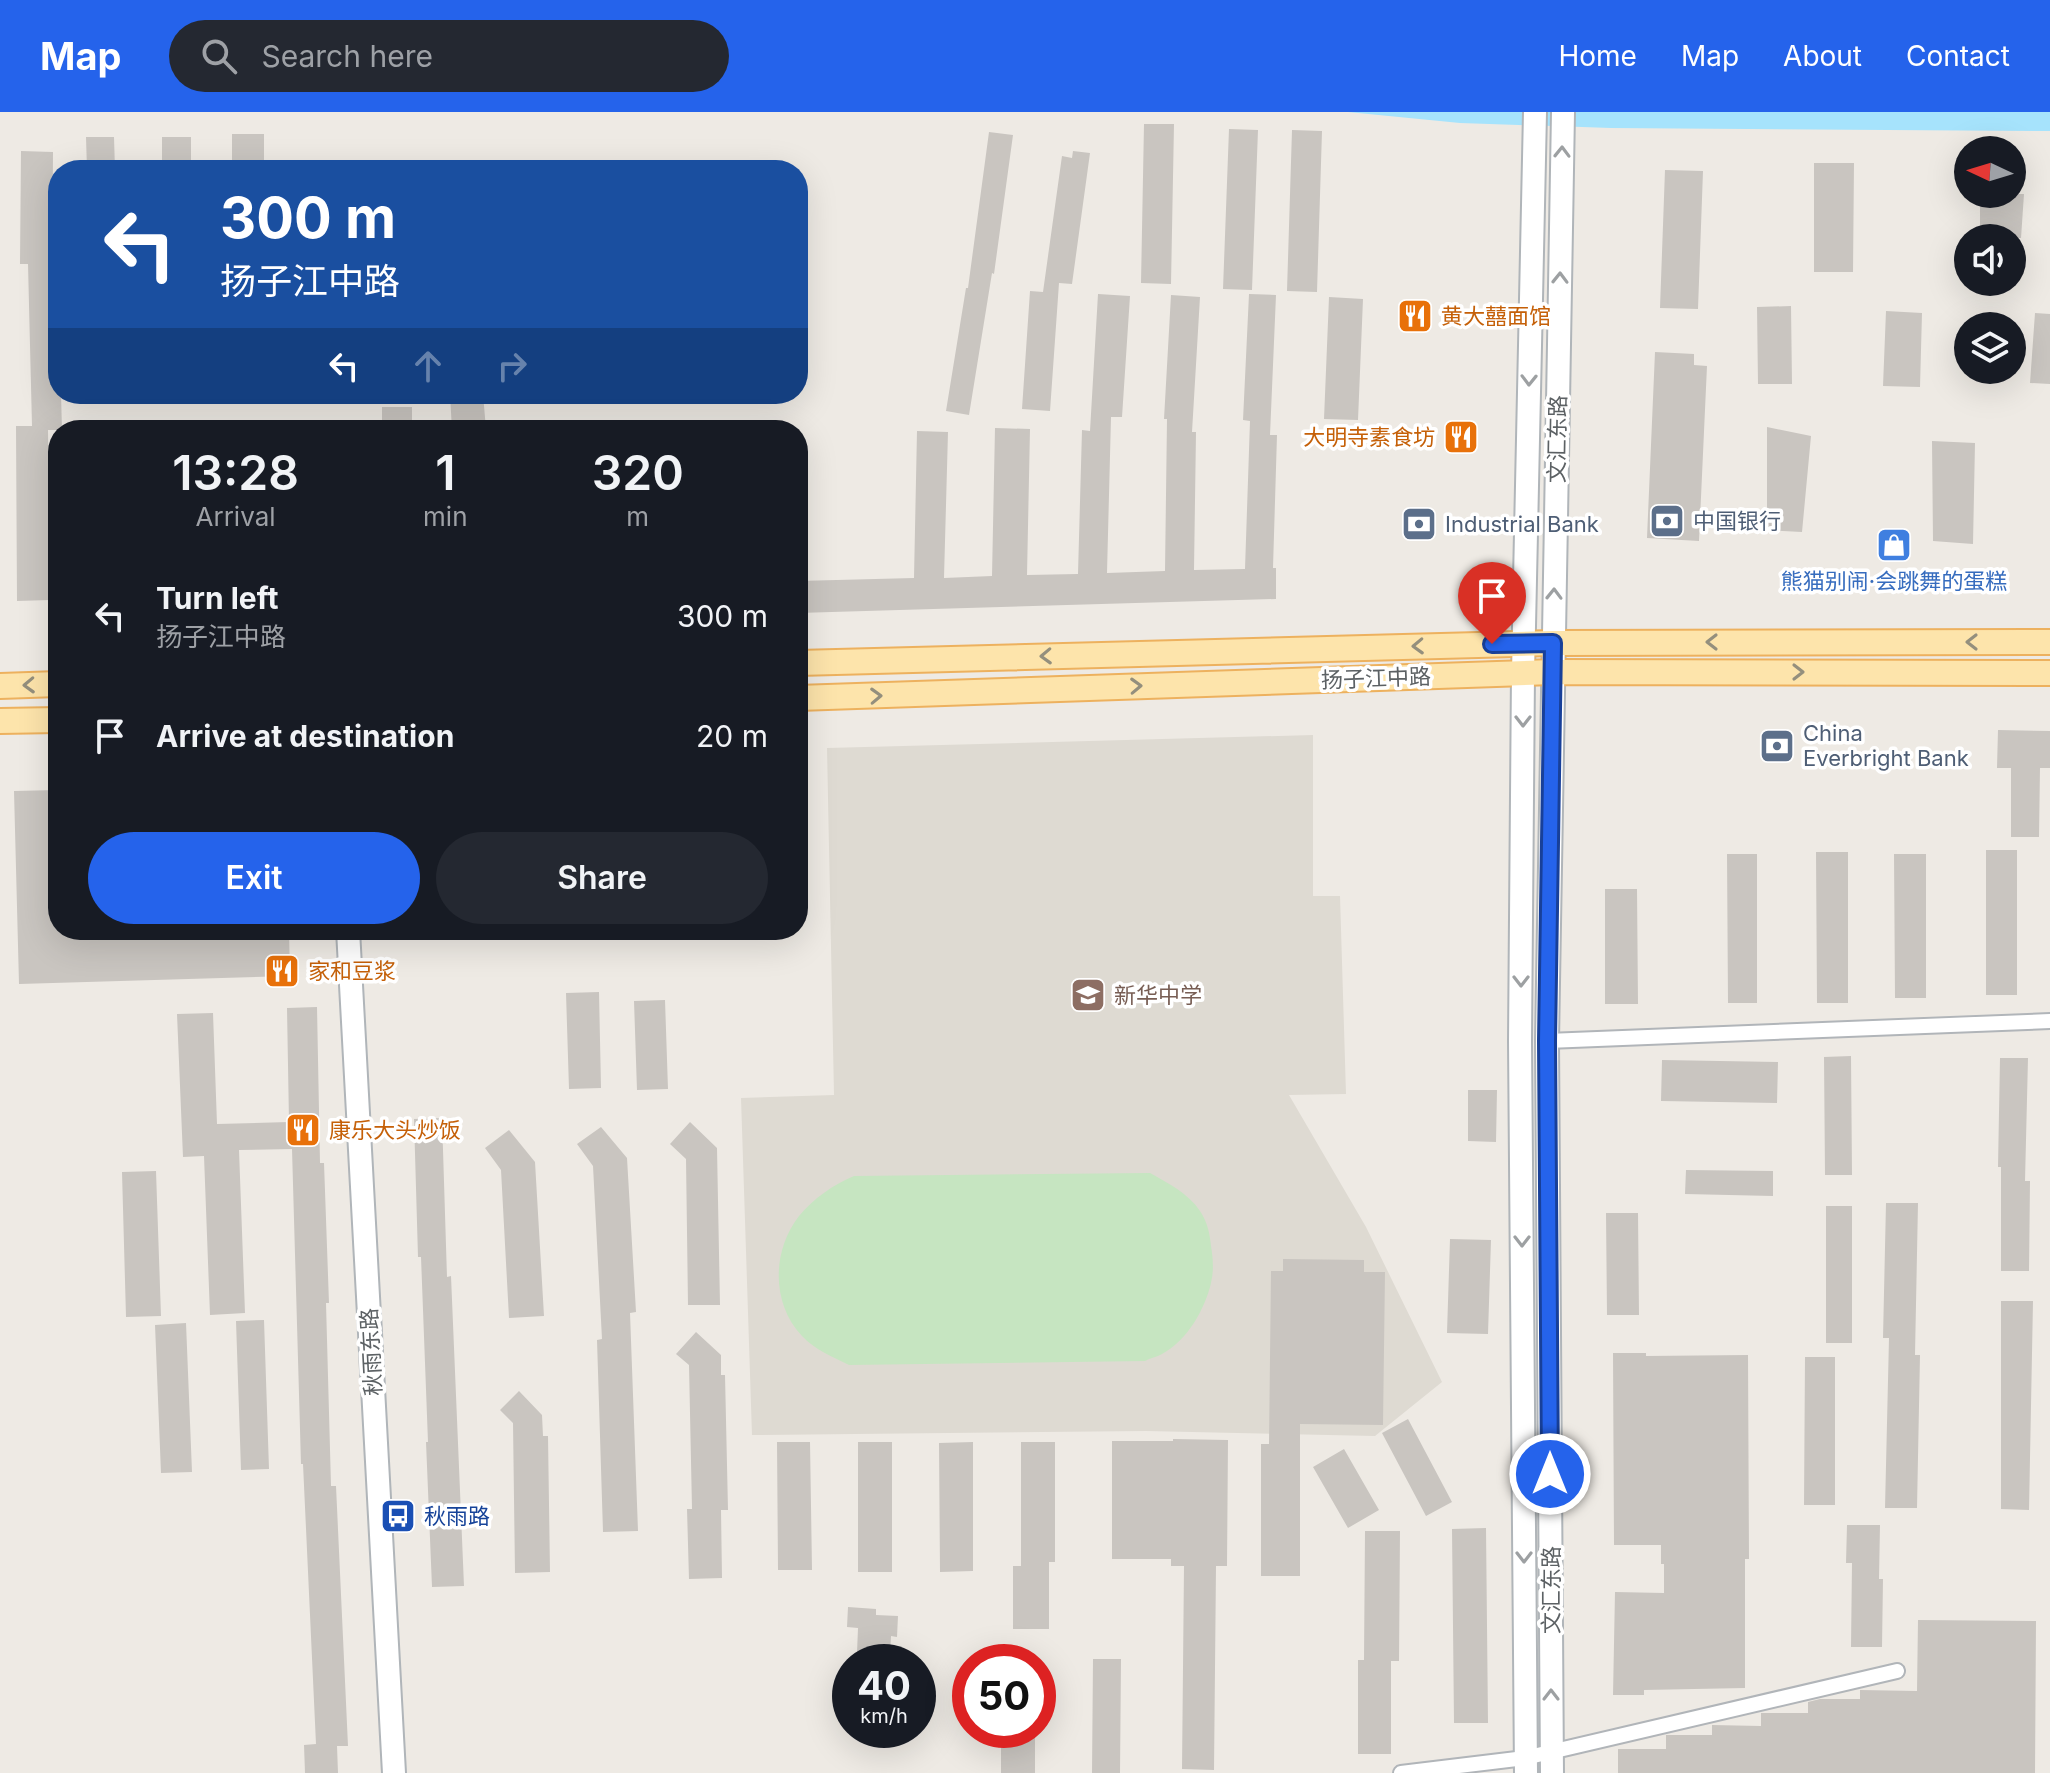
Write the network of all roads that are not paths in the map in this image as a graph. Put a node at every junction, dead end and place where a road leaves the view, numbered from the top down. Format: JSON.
{"nodes":[{"id":1,"x":1535,"y":112,"type":"edge"},
{"id":2,"x":1563,"y":112,"type":"edge"},
{"id":3,"x":2050,"y":642,"type":"edge"},
{"id":4,"x":1524,"y":643,"type":"junction"},
{"id":5,"x":1553,"y":643,"type":"junction"},
{"id":6,"x":808,"y":663,"type":"edge"},
{"id":7,"x":1552,"y":672,"type":"junction"},
{"id":8,"x":1523,"y":673,"type":"junction"},
{"id":9,"x":2050,"y":673,"type":"edge"},
{"id":10,"x":48,"y":684,"type":"edge"},
{"id":11,"x":0,"y":686,"type":"edge"},
{"id":12,"x":808,"y":698,"type":"edge"},
{"id":13,"x":48,"y":720,"type":"edge"},
{"id":14,"x":0,"y":721,"type":"edge"},
{"id":15,"x":349,"y":940,"type":"edge"},
{"id":16,"x":2050,"y":1021,"type":"edge"},
{"id":17,"x":1547,"y":1041,"type":"junction"},
{"id":18,"x":1897,"y":1671,"type":"dead end"},
{"id":19,"x":1552,"y":1763,"type":"edge"},
{"id":20,"x":1526,"y":1766,"type":"edge"},
{"id":21,"x":394,"y":1773,"type":"edge"},
{"id":22,"x":1401,"y":1773,"type":"edge"}],
"edges":[{"from":1,"to":4,"type":"main road","name":"文汇东路","one_way":true},
{"from":5,"to":2,"type":"main road","name":"文汇东路","one_way":true},
{"from":3,"to":5,"type":"main road","name":"扬子江中路","one_way":true},
{"from":4,"to":5,"type":"main road","name":"扬子江中路"},
{"from":4,"to":6,"type":"main road","name":"扬子江中路","one_way":true},
{"from":4,"to":8,"type":"main road","name":"文汇东路"},
{"from":5,"to":7,"type":"main road","name":"文汇东路"},
{"from":7,"to":8,"type":"main road","name":"扬子江中路"},
{"from":7,"to":9,"type":"main road","name":"扬子江中路","one_way":true},
{"from":7,"to":17,"type":"main road","name":"文汇东路"},
{"from":12,"to":8,"type":"main road","name":"扬子江中路","one_way":true},
{"from":8,"to":20,"type":"main road","name":"文汇东路","one_way":true},
{"from":10,"to":11,"type":"main road","one_way":true},
{"from":13,"to":14,"type":"main road"},
{"from":15,"to":21,"type":"main road","name":"秋雨东路"},
{"from":16,"to":17,"type":"street"},
{"from":19,"to":17,"type":"main road","name":"文汇东路","one_way":true},
{"from":18,"to":19,"type":"street"},
{"from":19,"to":20,"type":"street"},
{"from":20,"to":22,"type":"street"}]}
